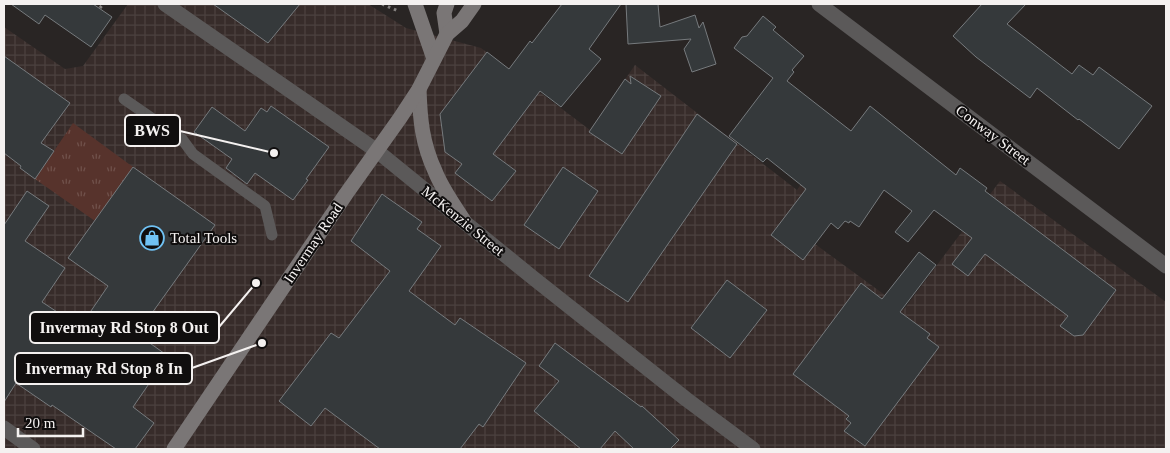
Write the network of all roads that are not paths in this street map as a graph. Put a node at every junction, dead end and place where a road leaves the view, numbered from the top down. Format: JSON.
{"nodes":[{"id":1,"x":165,"y":4,"type":"edge"},
{"id":2,"x":415,"y":4,"type":"edge"},
{"id":3,"x":447,"y":4,"type":"edge"},
{"id":4,"x":474,"y":4,"type":"edge"},
{"id":5,"x":819,"y":4,"type":"edge"},
{"id":6,"x":447,"y":34,"type":"junction"},
{"id":7,"x":434,"y":59,"type":"junction"},
{"id":8,"x":419,"y":89,"type":"junction"},
{"id":9,"x":124,"y":99,"type":"dead end"},
{"id":10,"x":377,"y":151,"type":"junction"},
{"id":11,"x":464,"y":222,"type":"junction"},
{"id":12,"x":272,"y":235,"type":"dead end"},
{"id":13,"x":1166,"y":266,"type":"edge"},
{"id":14,"x":4,"y":428,"type":"edge"},
{"id":15,"x":33,"y":449,"type":"edge"},
{"id":16,"x":174,"y":449,"type":"edge"},
{"id":17,"x":753,"y":449,"type":"edge"}],
"edges":[{"from":1,"to":10,"type":"street","name":"McKenzie Street"},
{"from":2,"to":7,"type":"main road"},
{"from":3,"to":6,"type":"main road"},
{"from":4,"to":6,"type":"main road","name":"Invermay Road"},
{"from":5,"to":13,"type":"street","name":"Conway Street"},
{"from":6,"to":7,"type":"main road","name":"Invermay Road"},
{"from":7,"to":8,"type":"main road","name":"Invermay Road"},
{"from":8,"to":10,"type":"main road","name":"Invermay Road"},
{"from":8,"to":11,"type":"main road"},
{"from":9,"to":12,"type":"lane"},
{"from":10,"to":11,"type":"street","name":"McKenzie Street"},
{"from":10,"to":16,"type":"main road","name":"Invermay Road"},
{"from":11,"to":17,"type":"street","name":"McKenzie Street"},
{"from":14,"to":15,"type":"street"}]}
